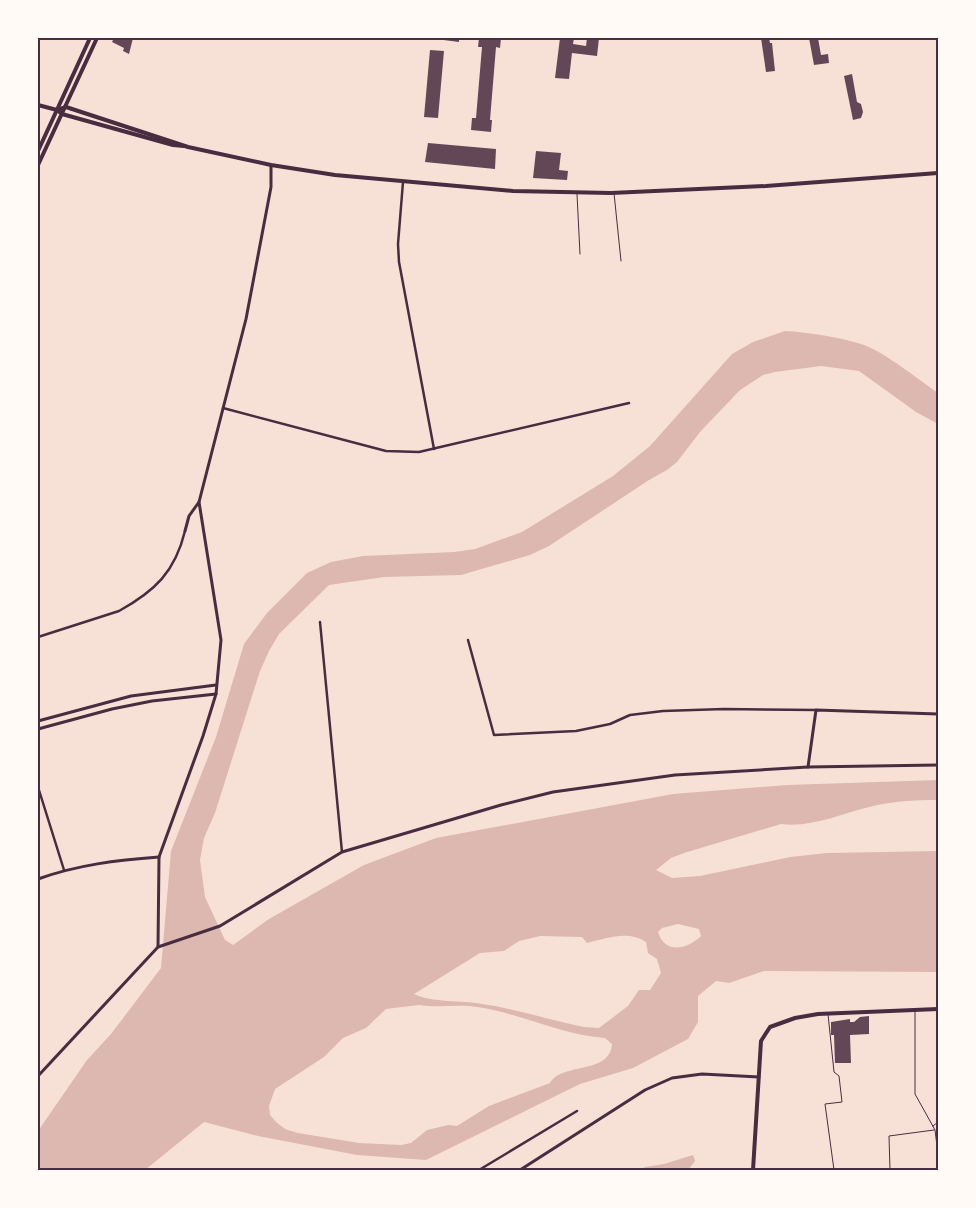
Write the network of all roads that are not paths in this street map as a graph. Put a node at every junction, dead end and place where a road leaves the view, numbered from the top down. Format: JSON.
{"nodes":[{"id":1,"x":90,"y":38,"type":"edge"},
{"id":2,"x":96,"y":38,"type":"edge"},
{"id":3,"x":38,"y":105,"type":"edge"},
{"id":4,"x":66,"y":107,"type":"junction"},
{"id":5,"x":57,"y":110,"type":"junction"},
{"id":6,"x":62,"y":114,"type":"junction"},
{"id":7,"x":188,"y":147,"type":"junction"},
{"id":8,"x":38,"y":151,"type":"edge"},
{"id":9,"x":38,"y":165,"type":"edge"},
{"id":10,"x":271,"y":165,"type":"junction"},
{"id":11,"x":938,"y":173,"type":"edge"},
{"id":12,"x":402,"y":182,"type":"junction"},
{"id":13,"x":614,"y":192,"type":"junction"},
{"id":14,"x":578,"y":193,"type":"junction"},
{"id":15,"x":580,"y":254,"type":"dead end"},
{"id":16,"x":621,"y":262,"type":"dead end"},
{"id":17,"x":629,"y":403,"type":"dead end"},
{"id":18,"x":223,"y":408,"type":"junction"},
{"id":19,"x":434,"y":449,"type":"junction"},
{"id":20,"x":199,"y":502,"type":"junction"},
{"id":21,"x":186,"y":530,"type":"joint"},
{"id":22,"x":320,"y":622,"type":"dead end"},
{"id":23,"x":38,"y":637,"type":"edge"},
{"id":24,"x":468,"y":640,"type":"dead end"},
{"id":25,"x":216,"y":685,"type":"junction"},
{"id":26,"x":216,"y":694,"type":"junction"},
{"id":27,"x":816,"y":710,"type":"junction"},
{"id":28,"x":938,"y":714,"type":"edge"},
{"id":29,"x":38,"y":721,"type":"edge"},
{"id":30,"x":38,"y":729,"type":"edge"},
{"id":31,"x":938,"y":765,"type":"edge"},
{"id":32,"x":808,"y":767,"type":"junction"},
{"id":33,"x":38,"y":787,"type":"edge"},
{"id":34,"x":342,"y":852,"type":"junction"},
{"id":35,"x":159,"y":857,"type":"junction"},
{"id":36,"x":64,"y":870,"type":"junction"},
{"id":37,"x":38,"y":879,"type":"edge"},
{"id":38,"x":158,"y":948,"type":"junction"},
{"id":39,"x":915,"y":1009,"type":"junction"},
{"id":40,"x":938,"y":1009,"type":"edge"},
{"id":41,"x":828,"y":1014,"type":"junction"},
{"id":42,"x":38,"y":1076,"type":"edge"},
{"id":43,"x":759,"y":1077,"type":"junction"},
{"id":44,"x":577,"y":1111,"type":"dead end"},
{"id":45,"x":938,"y":1122,"type":"edge"},
{"id":46,"x":932,"y":1126,"type":"junction"},
{"id":47,"x":935,"y":1130,"type":"junction"},
{"id":48,"x":938,"y":1154,"type":"edge"},
{"id":49,"x":479,"y":1170,"type":"edge"},
{"id":50,"x":520,"y":1170,"type":"edge"},
{"id":51,"x":752,"y":1170,"type":"edge"},
{"id":52,"x":834,"y":1170,"type":"edge"},
{"id":53,"x":890,"y":1170,"type":"edge"}],
"edges":[{"from":1,"to":5,"type":"main road"},
{"from":2,"to":4,"type":"main road"},
{"from":3,"to":5,"type":"main road"},
{"from":4,"to":5,"type":"main road"},
{"from":4,"to":6,"type":"main road"},
{"from":4,"to":7,"type":"main road"},
{"from":5,"to":6,"type":"main road"},
{"from":5,"to":8,"type":"main road"},
{"from":6,"to":7,"type":"main road"},
{"from":6,"to":9,"type":"main road"},
{"from":7,"to":10,"type":"main road"},
{"from":10,"to":12,"type":"main road"},
{"from":10,"to":18,"type":"street"},
{"from":11,"to":13,"type":"main road"},
{"from":12,"to":14,"type":"main road"},
{"from":12,"to":19,"type":"street"},
{"from":13,"to":14,"type":"main road"},
{"from":13,"to":16,"type":"lane"},
{"from":14,"to":15,"type":"lane"},
{"from":17,"to":19,"type":"street"},
{"from":18,"to":19,"type":"street"},
{"from":18,"to":20,"type":"street"},
{"from":20,"to":21,"type":"street"},
{"from":20,"to":25,"type":"street"},
{"from":21,"to":23,"type":"street"},
{"from":22,"to":34,"type":"street"},
{"from":24,"to":27,"type":"street"},
{"from":25,"to":26,"type":"street"},
{"from":25,"to":29,"type":"street"},
{"from":26,"to":30,"type":"street"},
{"from":26,"to":35,"type":"street"},
{"from":27,"to":28,"type":"street"},
{"from":27,"to":32,"type":"street"},
{"from":31,"to":32,"type":"street"},
{"from":32,"to":34,"type":"street"},
{"from":33,"to":36,"type":"street"},
{"from":34,"to":38,"type":"street"},
{"from":35,"to":36,"type":"street"},
{"from":35,"to":38,"type":"street"},
{"from":36,"to":37,"type":"street"},
{"from":38,"to":42,"type":"street"},
{"from":39,"to":40,"type":"main road"},
{"from":39,"to":41,"type":"main road"},
{"from":39,"to":46,"type":"lane"},
{"from":41,"to":43,"type":"main road"},
{"from":41,"to":52,"type":"lane"},
{"from":43,"to":50,"type":"street"},
{"from":43,"to":51,"type":"main road"},
{"from":44,"to":49,"type":"street"},
{"from":45,"to":46,"type":"lane"},
{"from":46,"to":47,"type":"lane"},
{"from":47,"to":48,"type":"lane"},
{"from":47,"to":53,"type":"lane"}]}
